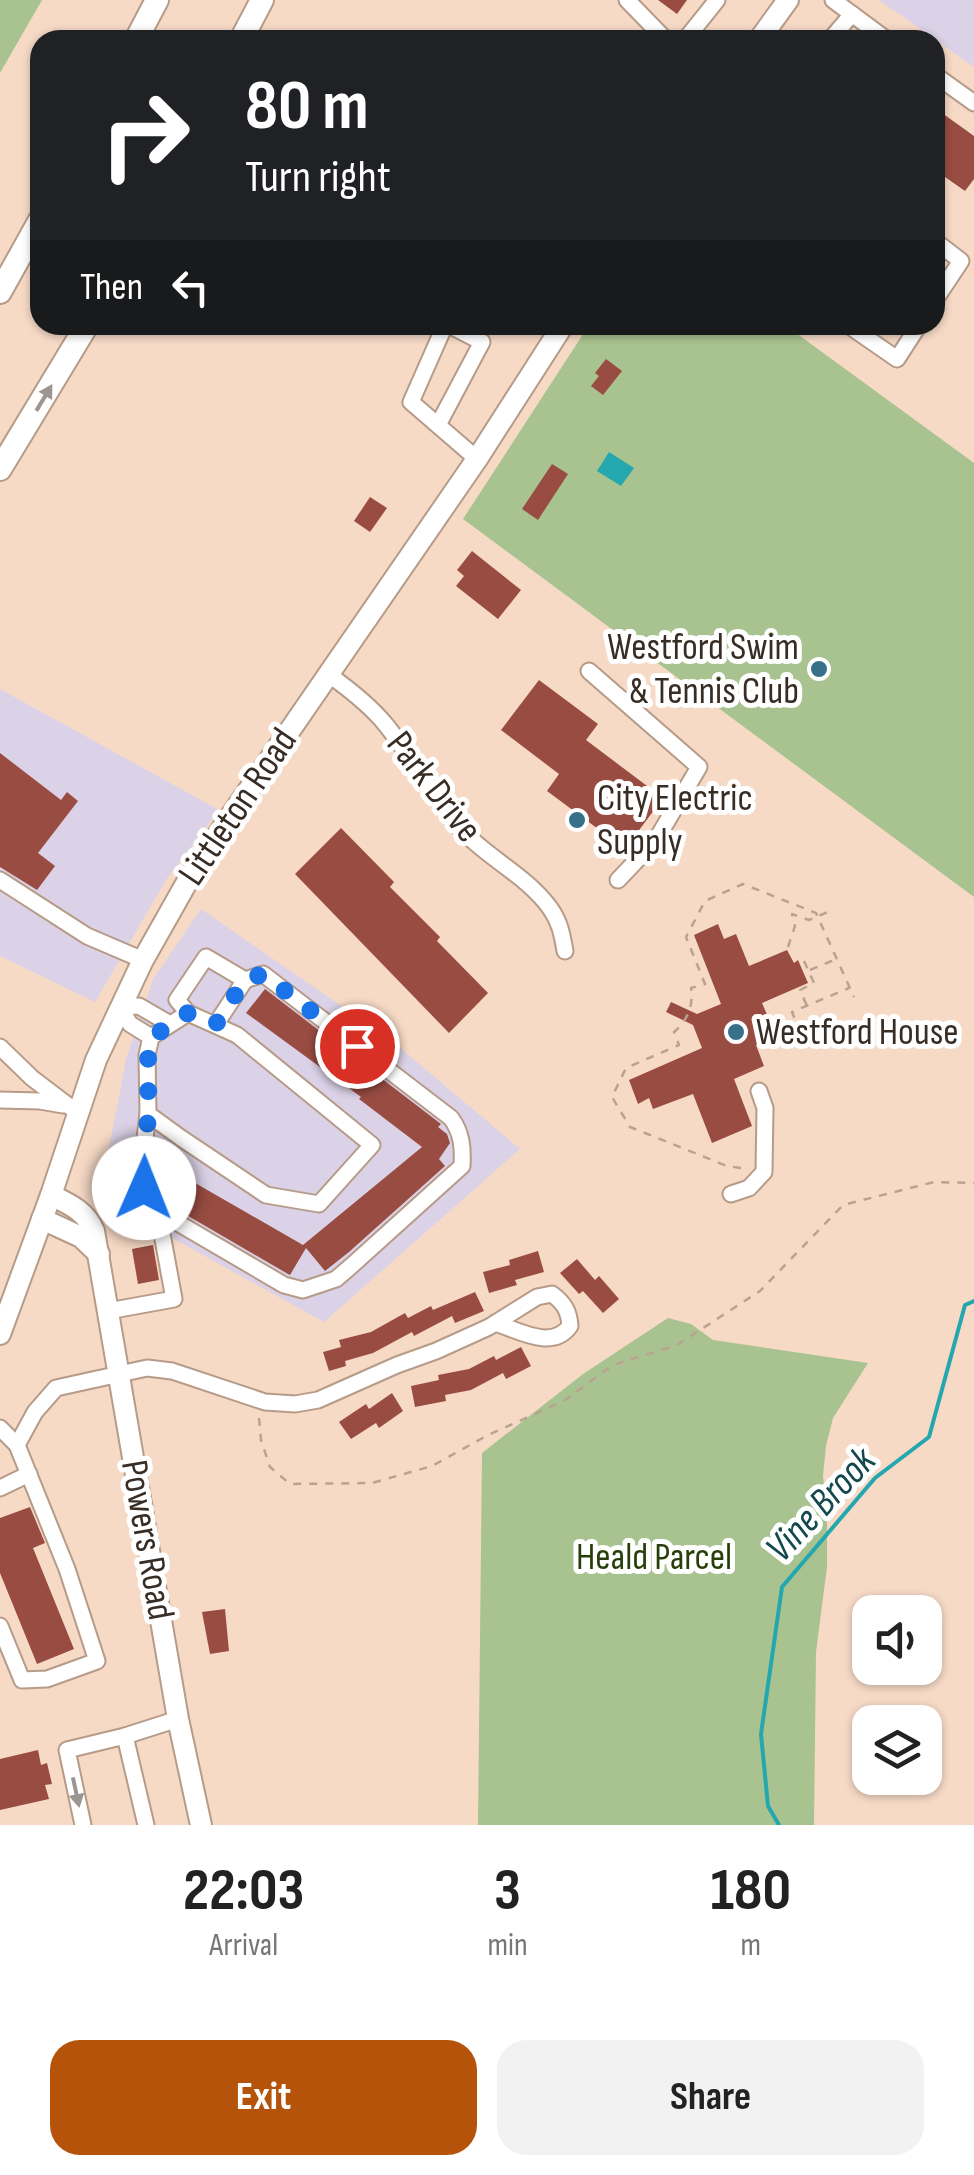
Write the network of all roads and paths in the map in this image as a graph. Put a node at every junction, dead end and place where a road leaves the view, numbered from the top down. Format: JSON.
{"nodes":[{"id":1,"x":157,"y":0,"type":"edge"},
{"id":2,"x":262,"y":0,"type":"edge"},
{"id":3,"x":627,"y":0,"type":"edge"},
{"id":4,"x":717,"y":0,"type":"edge"},
{"id":5,"x":788,"y":0,"type":"edge"},
{"id":6,"x":833,"y":0,"type":"edge"},
{"id":7,"x":852,"y":14,"type":"junction"},
{"id":8,"x":141,"y":30,"type":"edge"},
{"id":9,"x":246,"y":30,"type":"edge"},
{"id":10,"x":656,"y":30,"type":"edge"},
{"id":11,"x":693,"y":30,"type":"edge"},
{"id":12,"x":766,"y":30,"type":"edge"},
{"id":13,"x":838,"y":30,"type":"edge"},
{"id":14,"x":874,"y":30,"type":"edge"},
{"id":15,"x":945,"y":82,"type":"edge"},
{"id":16,"x":974,"y":103,"type":"edge"},
{"id":17,"x":30,"y":238,"type":"edge"},
{"id":18,"x":945,"y":252,"type":"edge"},
{"id":19,"x":945,"y":285,"type":"edge"},
{"id":20,"x":0,"y":292,"type":"edge"},
{"id":21,"x":81,"y":335,"type":"edge"},
{"id":22,"x":442,"y":335,"type":"edge"},
{"id":23,"x":468,"y":335,"type":"edge"},
{"id":24,"x":486,"y":335,"type":"edge"},
{"id":25,"x":557,"y":335,"type":"edge"},
{"id":26,"x":863,"y":335,"type":"edge"},
{"id":27,"x":912,"y":335,"type":"edge"},
{"id":28,"x":482,"y":342,"type":"junction"},
{"id":29,"x":438,"y":425,"type":"junction"},
{"id":30,"x":477,"y":459,"type":"junction"},
{"id":31,"x":0,"y":469,"type":"edge"},
{"id":32,"x":589,"y":671,"type":"dead end"},
{"id":33,"x":328,"y":674,"type":"junction"},
{"id":34,"x":0,"y":880,"type":"edge"},
{"id":35,"x":618,"y":880,"type":"dead end"},
{"id":36,"x":830,"y":911,"type":"dead end"},
{"id":37,"x":818,"y":917,"type":"junction"},
{"id":38,"x":788,"y":947,"type":"dead end"},
{"id":39,"x":565,"y":951,"type":"dead end"},
{"id":40,"x":836,"y":959,"type":"junction"},
{"id":41,"x":143,"y":960,"type":"junction"},
{"id":42,"x":804,"y":961,"type":"dead end"},
{"id":43,"x":808,"y":971,"type":"junction"},
{"id":44,"x":245,"y":980,"type":"junction"},
{"id":45,"x":849,"y":988,"type":"junction"},
{"id":46,"x":854,"y":997,"type":"dead end"},
{"id":47,"x":807,"y":1006,"type":"junction"},
{"id":48,"x":120,"y":1007,"type":"junction"},
{"id":49,"x":188,"y":1013,"type":"junction"},
{"id":50,"x":170,"y":1024,"type":"junction"},
{"id":51,"x":216,"y":1024,"type":"junction"},
{"id":52,"x":152,"y":1037,"type":"junction"},
{"id":53,"x":770,"y":1045,"type":"dead end"},
{"id":54,"x":0,"y":1047,"type":"edge"},
{"id":55,"x":759,"y":1090,"type":"dead end"},
{"id":56,"x":0,"y":1100,"type":"edge"},
{"id":57,"x":73,"y":1110,"type":"junction"},
{"id":58,"x":148,"y":1114,"type":"junction"},
{"id":59,"x":742,"y":1168,"type":"dead end"},
{"id":60,"x":974,"y":1183,"type":"edge"},
{"id":61,"x":731,"y":1194,"type":"dead end"},
{"id":62,"x":51,"y":1195,"type":"junction"},
{"id":63,"x":42,"y":1219,"type":"junction"},
{"id":64,"x":160,"y":1223,"type":"dead end"},
{"id":65,"x":99,"y":1254,"type":"junction"},
{"id":66,"x":108,"y":1310,"type":"junction"},
{"id":67,"x":4,"y":1311,"type":"edge"},
{"id":68,"x":495,"y":1323,"type":"dead end"},
{"id":69,"x":0,"y":1334,"type":"edge"},
{"id":70,"x":119,"y":1374,"type":"junction"},
{"id":71,"x":257,"y":1400,"type":"junction"},
{"id":72,"x":0,"y":1428,"type":"edge"},
{"id":73,"x":17,"y":1445,"type":"junction"},
{"id":74,"x":29,"y":1474,"type":"junction"},
{"id":75,"x":0,"y":1488,"type":"edge"},
{"id":76,"x":0,"y":1626,"type":"edge"},
{"id":77,"x":178,"y":1719,"type":"junction"},
{"id":78,"x":125,"y":1736,"type":"junction"},
{"id":79,"x":83,"y":1825,"type":"edge"},
{"id":80,"x":146,"y":1825,"type":"edge"},
{"id":81,"x":201,"y":1825,"type":"edge"}],
"edges":[{"from":1,"to":8,"type":"highway"},
{"from":2,"to":9,"type":"highway"},
{"from":3,"to":10,"type":"street"},
{"from":4,"to":11,"type":"street"},
{"from":5,"to":12,"type":"main road"},
{"from":6,"to":7,"type":"street"},
{"from":7,"to":13,"type":"street"},
{"from":7,"to":14,"type":"street"},
{"from":15,"to":16,"type":"street"},
{"from":17,"to":20,"type":"highway"},
{"from":18,"to":19,"type":"street"},
{"from":31,"to":21,"type":"highway","one_way":true},
{"from":22,"to":29,"type":"street"},
{"from":23,"to":28,"type":"street"},
{"from":24,"to":28,"type":"street"},
{"from":25,"to":30,"type":"main road","name":"Littleton Road"},
{"from":26,"to":27,"type":"street"},
{"from":28,"to":29,"type":"street"},
{"from":29,"to":30,"type":"street"},
{"from":30,"to":33,"type":"main road","name":"Littleton Road"},
{"from":32,"to":35,"type":"street"},
{"from":33,"to":39,"type":"street","name":"Park Drive"},
{"from":33,"to":41,"type":"main road","name":"Littleton Road"},
{"from":34,"to":41,"type":"street"},
{"from":36,"to":37,"type":"path"},
{"from":37,"to":38,"type":"path"},
{"from":37,"to":40,"type":"path"},
{"from":37,"to":59,"type":"path"},
{"from":40,"to":43,"type":"path"},
{"from":40,"to":45,"type":"path"},
{"from":41,"to":48,"type":"main road","name":"Littleton Road"},
{"from":42,"to":43,"type":"path"},
{"from":43,"to":47,"type":"path"},
{"from":44,"to":49,"type":"street"},
{"from":44,"to":51,"type":"street"},
{"from":44,"to":58,"type":"street"},
{"from":45,"to":46,"type":"path"},
{"from":45,"to":47,"type":"path"},
{"from":47,"to":53,"type":"path"},
{"from":48,"to":50,"type":"street"},
{"from":48,"to":52,"type":"street"},
{"from":48,"to":57,"type":"main road","name":"Littleton Road"},
{"from":49,"to":50,"type":"street"},
{"from":49,"to":51,"type":"street"},
{"from":50,"to":52,"type":"street"},
{"from":51,"to":58,"type":"street"},
{"from":52,"to":58,"type":"street"},
{"from":54,"to":57,"type":"street"},
{"from":55,"to":61,"type":"street"},
{"from":56,"to":57,"type":"street"},
{"from":57,"to":62,"type":"main road","name":"Littleton Road"},
{"from":60,"to":71,"type":"path"},
{"from":62,"to":63,"type":"main road","name":"Littleton Road"},
{"from":62,"to":65,"type":"main road","name":"Powers Road"},
{"from":63,"to":65,"type":"main road"},
{"from":63,"to":67,"type":"main road","name":"Littleton Road"},
{"from":64,"to":66,"type":"street"},
{"from":65,"to":66,"type":"main road","name":"Powers Road"},
{"from":66,"to":70,"type":"main road","name":"Powers Road"},
{"from":67,"to":69,"type":"main road","name":"Littleton Road"},
{"from":68,"to":71,"type":"street"},
{"from":70,"to":71,"type":"street"},
{"from":70,"to":73,"type":"street"},
{"from":70,"to":77,"type":"main road","name":"Powers Road"},
{"from":72,"to":73,"type":"street"},
{"from":73,"to":74,"type":"street"},
{"from":74,"to":75,"type":"street"},
{"from":74,"to":76,"type":"street"},
{"from":77,"to":78,"type":"street"},
{"from":77,"to":81,"type":"main road","name":"Powers Road"},
{"from":78,"to":79,"type":"street","one_way":true},
{"from":78,"to":80,"type":"street"}]}
